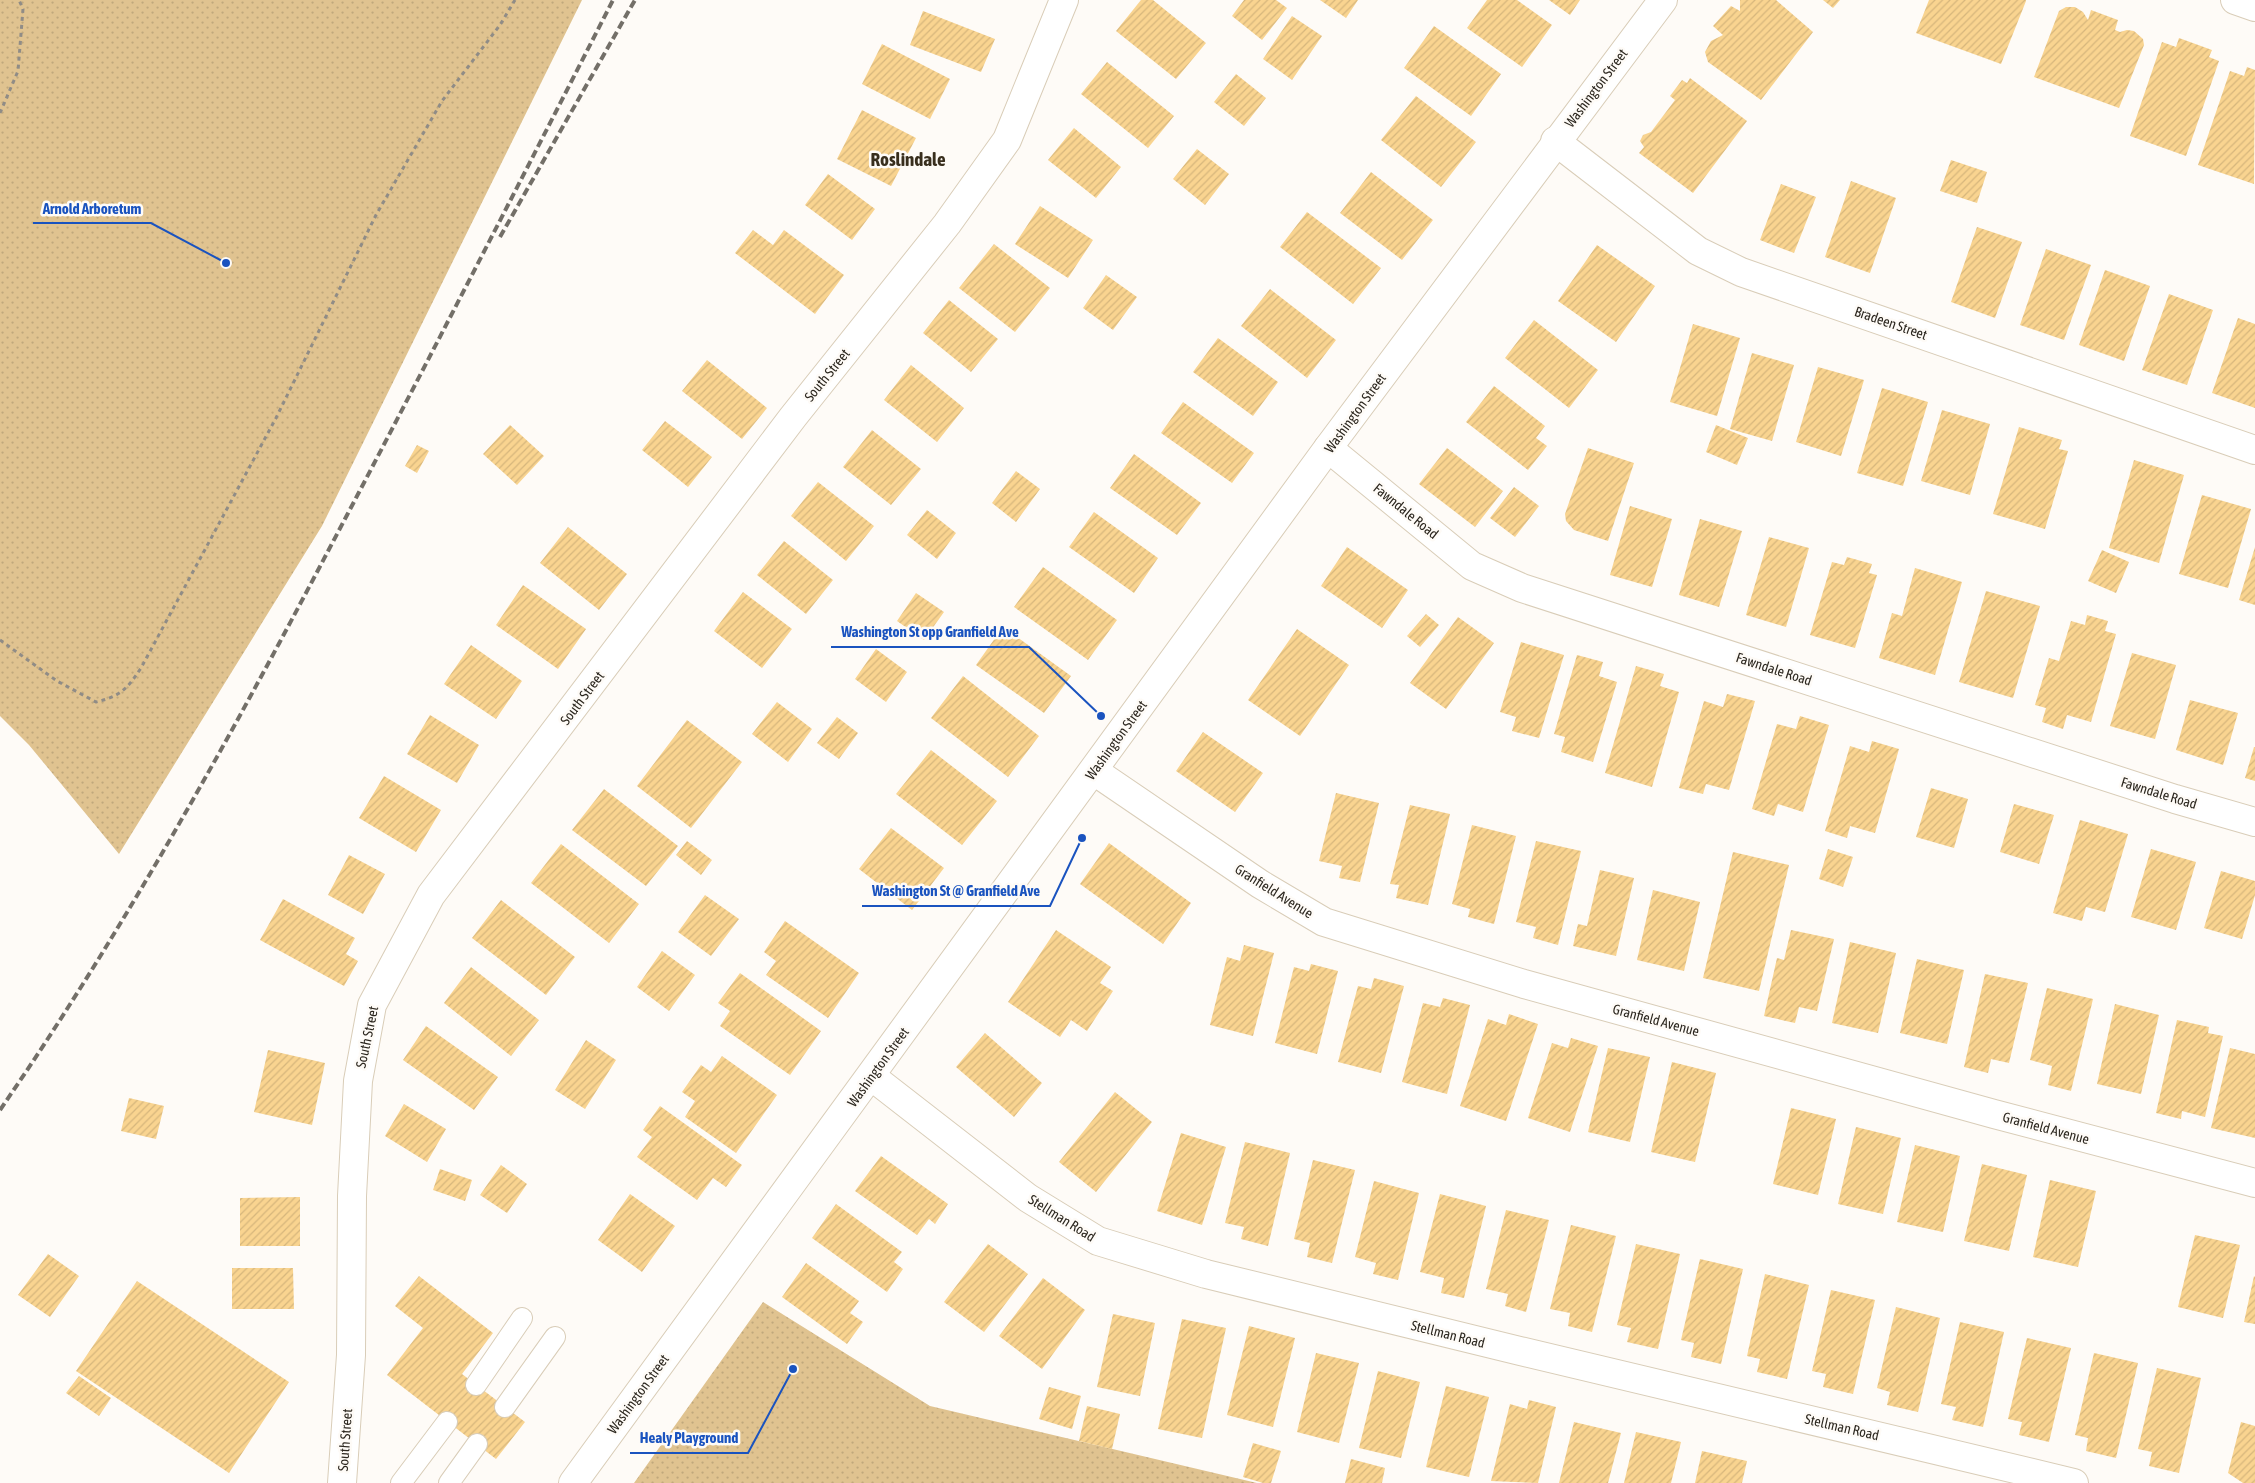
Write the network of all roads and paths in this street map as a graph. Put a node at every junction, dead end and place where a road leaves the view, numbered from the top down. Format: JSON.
{"nodes":[{"id":1,"x":19,"y":0,"type":"edge"},
{"id":2,"x":515,"y":0,"type":"edge"},
{"id":3,"x":1064,"y":0,"type":"edge"},
{"id":4,"x":1663,"y":0,"type":"edge"},
{"id":5,"x":2235,"y":0,"type":"edge"},
{"id":6,"x":2255,"y":7,"type":"edge"},
{"id":7,"x":0,"y":113,"type":"edge"},
{"id":8,"x":1556,"y":142,"type":"junction"},
{"id":9,"x":1328,"y":448,"type":"junction"},
{"id":10,"x":2255,"y":450,"type":"edge"},
{"id":11,"x":0,"y":640,"type":"edge"},
{"id":12,"x":1094,"y":771,"type":"junction"},
{"id":13,"x":2255,"y":822,"type":"edge"},
{"id":14,"x":871,"y":1076,"type":"junction"},
{"id":15,"x":2255,"y":1183,"type":"edge"},
{"id":16,"x":522,"y":1318,"type":"dead end"},
{"id":17,"x":555,"y":1337,"type":"dead end"},
{"id":18,"x":476,"y":1385,"type":"dead end"},
{"id":19,"x":505,"y":1407,"type":"dead end"},
{"id":20,"x":448,"y":1422,"type":"dead end"},
{"id":21,"x":477,"y":1444,"type":"dead end"},
{"id":22,"x":342,"y":1483,"type":"edge"},
{"id":23,"x":401,"y":1483,"type":"edge"},
{"id":24,"x":449,"y":1483,"type":"edge"},
{"id":25,"x":573,"y":1483,"type":"edge"},
{"id":26,"x":2074,"y":1483,"type":"edge"}],
"edges":[{"from":1,"to":7,"type":"path"},
{"from":2,"to":11,"type":"path"},
{"from":3,"to":22,"type":"street","name":"South Street"},
{"from":4,"to":8,"type":"street","name":"Washington Street"},
{"from":5,"to":6,"type":"street"},
{"from":8,"to":9,"type":"street","name":"Washington Street"},
{"from":8,"to":10,"type":"street","name":"Bradeen Street"},
{"from":9,"to":12,"type":"street","name":"Washington Street"},
{"from":9,"to":13,"type":"street","name":"Fawndale Road"},
{"from":12,"to":14,"type":"street","name":"Washington Street"},
{"from":12,"to":15,"type":"street","name":"Granfield Avenue"},
{"from":14,"to":25,"type":"street","name":"Washington Street"},
{"from":14,"to":26,"type":"street","name":"Stellman Road"},
{"from":16,"to":18,"type":"lane"},
{"from":17,"to":19,"type":"lane"},
{"from":20,"to":23,"type":"lane"},
{"from":21,"to":24,"type":"lane"}]}
